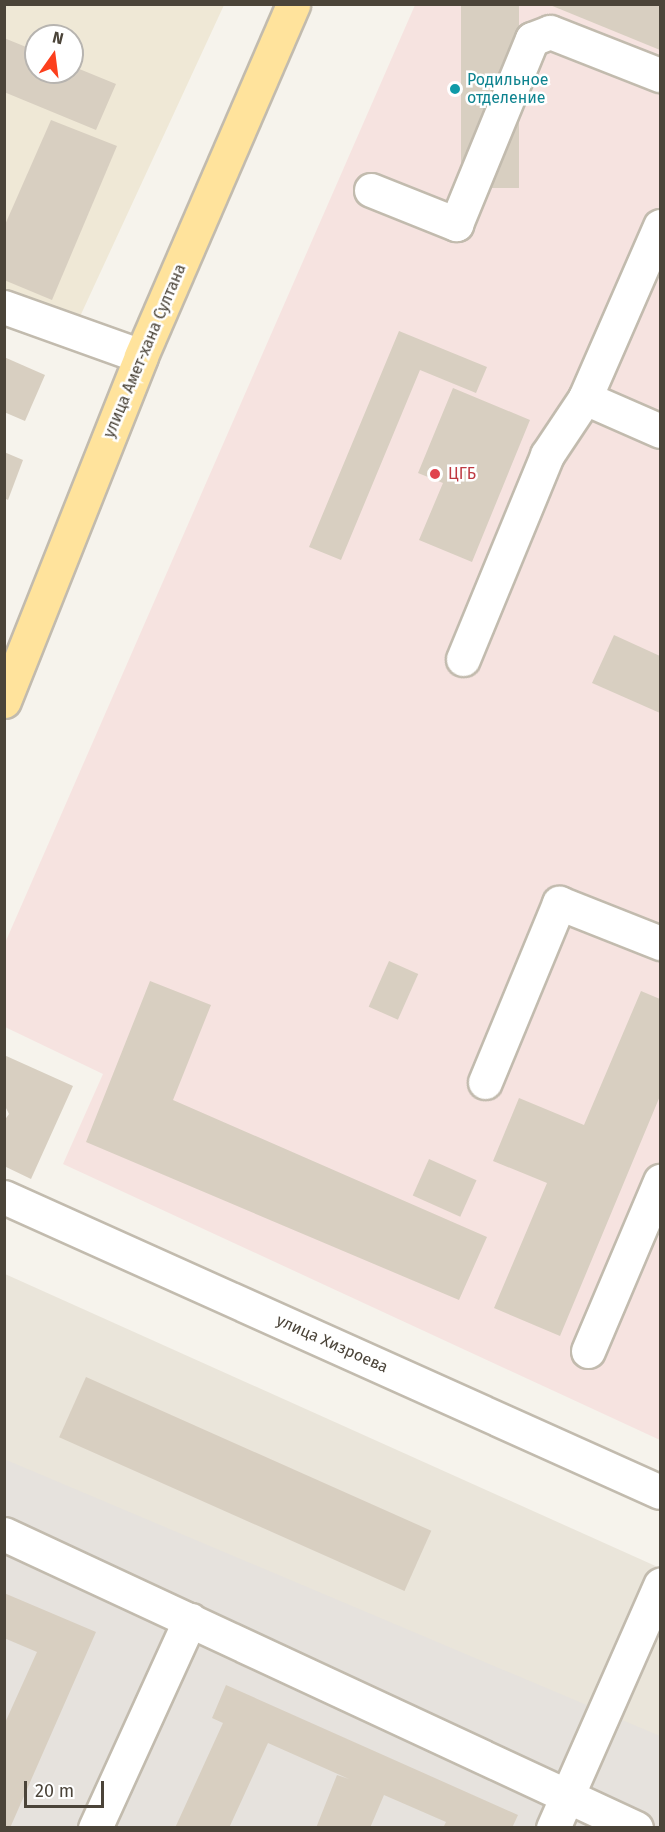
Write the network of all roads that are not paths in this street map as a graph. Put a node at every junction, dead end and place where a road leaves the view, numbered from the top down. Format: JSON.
{"nodes":[{"id":1,"x":293,"y":4,"type":"edge"},
{"id":2,"x":660,"y":75,"type":"edge"},
{"id":3,"x":371,"y":190,"type":"dead end"},
{"id":4,"x":660,"y":226,"type":"edge"},
{"id":5,"x":4,"y":307,"type":"edge"},
{"id":6,"x":141,"y":356,"type":"junction"},
{"id":7,"x":585,"y":398,"type":"junction"},
{"id":8,"x":660,"y":431,"type":"edge"},
{"id":9,"x":463,"y":659,"type":"dead end"},
{"id":10,"x":4,"y":701,"type":"edge"},
{"id":11,"x":660,"y":943,"type":"edge"},
{"id":12,"x":484,"y":1082,"type":"dead end"},
{"id":13,"x":660,"y":1180,"type":"edge"},
{"id":14,"x":4,"y":1197,"type":"edge"},
{"id":15,"x":588,"y":1351,"type":"dead end"},
{"id":16,"x":660,"y":1492,"type":"edge"},
{"id":17,"x":4,"y":1534,"type":"edge"},
{"id":18,"x":660,"y":1585,"type":"edge"},
{"id":19,"x":190,"y":1620,"type":"junction"},
{"id":20,"x":566,"y":1794,"type":"junction"},
{"id":21,"x":96,"y":1827,"type":"edge"},
{"id":22,"x":552,"y":1827,"type":"edge"},
{"id":23,"x":636,"y":1827,"type":"edge"}],
"edges":[{"from":1,"to":6,"type":"main road","name":"улица Амет-хана Султана"},
{"from":2,"to":3,"type":"street"},
{"from":4,"to":7,"type":"street"},
{"from":5,"to":6,"type":"street"},
{"from":6,"to":10,"type":"main road","name":"улица Амет-хана Султана"},
{"from":7,"to":8,"type":"street"},
{"from":7,"to":9,"type":"street"},
{"from":11,"to":12,"type":"street"},
{"from":13,"to":15,"type":"street"},
{"from":14,"to":16,"type":"street","name":"улица Хизроева"},
{"from":17,"to":19,"type":"street"},
{"from":18,"to":20,"type":"street"},
{"from":19,"to":20,"type":"street"},
{"from":19,"to":21,"type":"street"},
{"from":20,"to":22,"type":"street"},
{"from":20,"to":23,"type":"street"}]}
